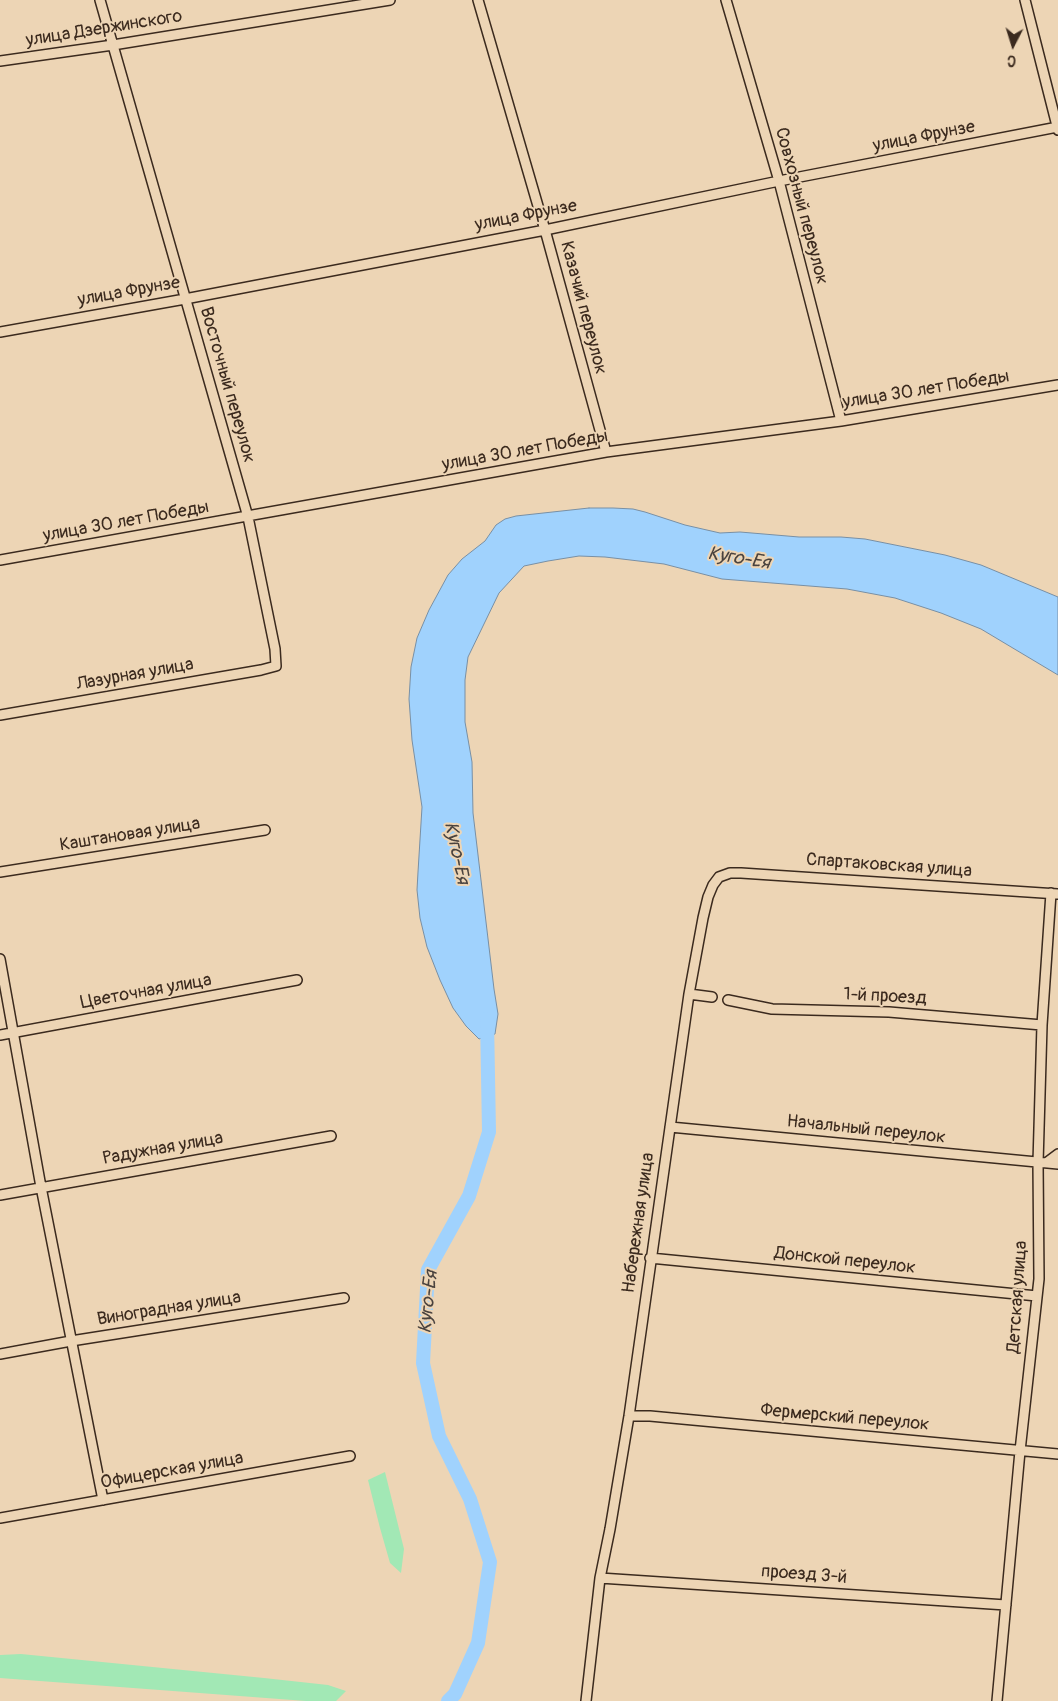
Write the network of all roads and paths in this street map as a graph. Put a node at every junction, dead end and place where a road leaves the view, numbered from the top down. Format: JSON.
{"nodes":[{"id":1,"x":100,"y":0,"type":"edge"},
{"id":2,"x":390,"y":0,"type":"edge"},
{"id":3,"x":478,"y":0,"type":"edge"},
{"id":4,"x":726,"y":0,"type":"edge"},
{"id":5,"x":1025,"y":0,"type":"edge"},
{"id":6,"x":113,"y":45,"type":"junction"},
{"id":7,"x":0,"y":61,"type":"edge"},
{"id":8,"x":1058,"y":128,"type":"edge"},
{"id":9,"x":779,"y":181,"type":"junction"},
{"id":10,"x":545,"y":230,"type":"junction"},
{"id":11,"x":185,"y":299,"type":"junction"},
{"id":12,"x":0,"y":332,"type":"edge"},
{"id":13,"x":1058,"y":386,"type":"edge"},
{"id":14,"x":840,"y":421,"type":"junction"},
{"id":15,"x":606,"y":452,"type":"junction"},
{"id":16,"x":248,"y":517,"type":"junction"},
{"id":17,"x":0,"y":560,"type":"edge"},
{"id":18,"x":276,"y":666,"type":"joint"},
{"id":19,"x":0,"y":715,"type":"edge"},
{"id":20,"x":265,"y":830,"type":"dead end"},
{"id":21,"x":0,"y":872,"type":"edge"},
{"id":22,"x":719,"y":877,"type":"joint"},
{"id":23,"x":1054,"y":894,"type":"edge"},
{"id":24,"x":0,"y":959,"type":"edge"},
{"id":25,"x":297,"y":980,"type":"dead end"},
{"id":26,"x":689,"y":994,"type":"junction"},
{"id":27,"x":712,"y":997,"type":"dead end"},
{"id":28,"x":728,"y":1000,"type":"dead end"},
{"id":29,"x":1042,"y":1025,"type":"junction"},
{"id":30,"x":14,"y":1032,"type":"junction"},
{"id":31,"x":0,"y":1035,"type":"edge"},
{"id":32,"x":670,"y":1127,"type":"junction"},
{"id":33,"x":331,"y":1136,"type":"dead end"},
{"id":34,"x":1058,"y":1154,"type":"edge"},
{"id":35,"x":1042,"y":1163,"type":"junction"},
{"id":36,"x":1058,"y":1164,"type":"edge"},
{"id":37,"x":40,"y":1187,"type":"junction"},
{"id":38,"x":0,"y":1195,"type":"edge"},
{"id":39,"x":650,"y":1258,"type":"junction"},
{"id":40,"x":1037,"y":1296,"type":"junction"},
{"id":41,"x":344,"y":1298,"type":"dead end"},
{"id":42,"x":71,"y":1341,"type":"junction"},
{"id":43,"x":0,"y":1354,"type":"edge"},
{"id":44,"x":628,"y":1416,"type":"junction"},
{"id":45,"x":1020,"y":1451,"type":"junction"},
{"id":46,"x":1058,"y":1454,"type":"edge"},
{"id":47,"x":350,"y":1456,"type":"dead end"},
{"id":48,"x":103,"y":1500,"type":"junction"},
{"id":49,"x":0,"y":1518,"type":"edge"},
{"id":50,"x":600,"y":1578,"type":"junction"},
{"id":51,"x":1006,"y":1606,"type":"junction"},
{"id":52,"x":586,"y":1701,"type":"edge"},
{"id":53,"x":997,"y":1701,"type":"edge"}],
"edges":[{"from":1,"to":6,"type":"street","name":"Восточный переулок"},
{"from":2,"to":6,"type":"street","name":"улица Дзержинского"},
{"from":3,"to":10,"type":"street","name":"Казачий переулок"},
{"from":4,"to":9,"type":"street","name":"Совхозный переулок"},
{"from":5,"to":8,"type":"street"},
{"from":6,"to":7,"type":"street","name":"улица Дзержинского"},
{"from":6,"to":11,"type":"street","name":"Восточный переулок"},
{"from":8,"to":9,"type":"street","name":"улица Фрунзе"},
{"from":9,"to":10,"type":"street","name":"улица Фрунзе"},
{"from":9,"to":14,"type":"street","name":"Совхозный переулок"},
{"from":10,"to":11,"type":"street","name":"улица Фрунзе"},
{"from":10,"to":15,"type":"street","name":"Казачий переулок"},
{"from":11,"to":12,"type":"street","name":"улица Фрунзе"},
{"from":11,"to":16,"type":"street","name":"Восточный переулок"},
{"from":13,"to":14,"type":"street","name":"улица 30 лет Победы"},
{"from":14,"to":15,"type":"street","name":"улица 30 лет Победы"},
{"from":15,"to":16,"type":"street","name":"улица 30 лет Победы"},
{"from":16,"to":17,"type":"street","name":"улица 30 лет Победы"},
{"from":16,"to":18,"type":"street","name":"Восточный переулок"},
{"from":18,"to":19,"type":"street","name":"Лазурная улица"},
{"from":20,"to":21,"type":"street","name":"Каштановая улица"},
{"from":22,"to":23,"type":"street","name":"Спартаковская улица"},
{"from":22,"to":26,"type":"street","name":"Набережная улица"},
{"from":23,"to":29,"type":"street","name":"Детская улица"},
{"from":24,"to":30,"type":"street"},
{"from":25,"to":30,"type":"street","name":"Цветочная улица"},
{"from":26,"to":27,"type":"street"},
{"from":26,"to":32,"type":"street","name":"Набережная улица"},
{"from":28,"to":29,"type":"street","name":"1-й проезд"},
{"from":29,"to":35,"type":"street","name":"Детская улица"},
{"from":30,"to":31,"type":"street","name":"Цветочная улица"},
{"from":30,"to":37,"type":"street"},
{"from":32,"to":35,"type":"street","name":"Начальный переулок"},
{"from":32,"to":39,"type":"street","name":"Набережная улица"},
{"from":33,"to":37,"type":"street","name":"Радужная улица"},
{"from":34,"to":35,"type":"street"},
{"from":35,"to":36,"type":"street","name":"Начальный переулок"},
{"from":35,"to":40,"type":"street","name":"Детская улица"},
{"from":37,"to":38,"type":"street","name":"Радужная улица"},
{"from":37,"to":42,"type":"street"},
{"from":39,"to":40,"type":"street","name":"Донской переулок"},
{"from":39,"to":44,"type":"street","name":"Набережная улица"},
{"from":40,"to":45,"type":"street","name":"Детская улица"},
{"from":41,"to":42,"type":"street","name":"Виноградная улица"},
{"from":42,"to":43,"type":"street","name":"Виноградная улица"},
{"from":42,"to":48,"type":"street"},
{"from":44,"to":45,"type":"street","name":"Фермерский переулок"},
{"from":44,"to":50,"type":"street","name":"Набережная улица"},
{"from":45,"to":46,"type":"street","name":"Фермерский переулок"},
{"from":45,"to":51,"type":"street","name":"Детская улица"},
{"from":47,"to":48,"type":"street","name":"Офицерская улица"},
{"from":48,"to":49,"type":"street","name":"Офицерская улица"},
{"from":50,"to":51,"type":"street","name":"проезд 3-й"},
{"from":50,"to":52,"type":"street","name":"Набережная улица"},
{"from":51,"to":53,"type":"street","name":"Детская улица"}]}
